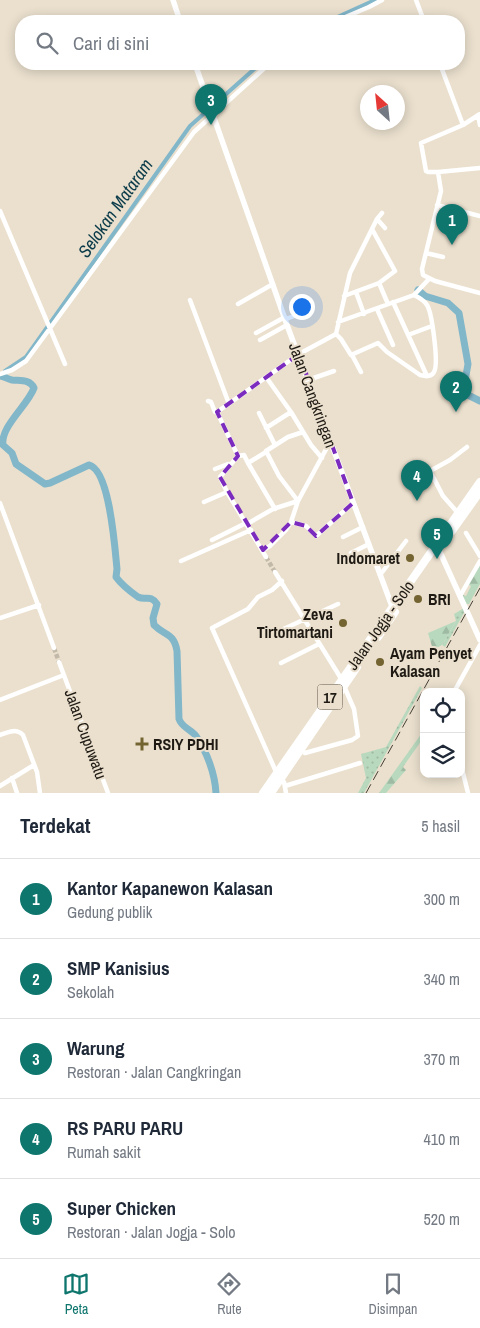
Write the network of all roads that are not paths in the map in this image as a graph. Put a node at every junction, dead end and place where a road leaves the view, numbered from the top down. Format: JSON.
{"nodes":[{"id":1,"x":173,"y":0,"type":"edge"},
{"id":2,"x":382,"y":0,"type":"edge"},
{"id":3,"x":416,"y":0,"type":"edge"},
{"id":4,"x":178,"y":15,"type":"edge"},
{"id":5,"x":352,"y":15,"type":"edge"},
{"id":6,"x":422,"y":15,"type":"edge"},
{"id":7,"x":197,"y":70,"type":"edge"},
{"id":8,"x":262,"y":70,"type":"edge"},
{"id":9,"x":442,"y":70,"type":"edge"},
{"id":10,"x":213,"y":113,"type":"junction"},
{"id":11,"x":479,"y":115,"type":"edge"},
{"id":12,"x":463,"y":125,"type":"junction"},
{"id":13,"x":480,"y":125,"type":"edge"},
{"id":14,"x":480,"y":168,"type":"edge"},
{"id":15,"x":438,"y":172,"type":"junction"},
{"id":16,"x":438,"y":205,"type":"junction"},
{"id":17,"x":0,"y":211,"type":"edge"},
{"id":18,"x":382,"y":213,"type":"dead end"},
{"id":19,"x":480,"y":216,"type":"edge"},
{"id":20,"x":377,"y":219,"type":"junction"},
{"id":21,"x":385,"y":228,"type":"dead end"},
{"id":22,"x":372,"y":230,"type":"junction"},
{"id":23,"x":426,"y":253,"type":"junction"},
{"id":24,"x":443,"y":257,"type":"dead end"},
{"id":25,"x":429,"y":279,"type":"junction"},
{"id":26,"x":379,"y":283,"type":"junction"},
{"id":27,"x":273,"y":284,"type":"junction"},
{"id":28,"x":356,"y":292,"type":"junction"},
{"id":29,"x":480,"y":293,"type":"edge"},
{"id":30,"x":414,"y":295,"type":"junction"},
{"id":31,"x":344,"y":296,"type":"junction"},
{"id":32,"x":190,"y":300,"type":"dead end"},
{"id":33,"x":390,"y":303,"type":"junction"},
{"id":34,"x":238,"y":304,"type":"dead end"},
{"id":35,"x":377,"y":309,"type":"junction"},
{"id":36,"x":308,"y":311,"type":"dead end"},
{"id":37,"x":364,"y":314,"type":"junction"},
{"id":38,"x":286,"y":320,"type":"junction"},
{"id":39,"x":338,"y":322,"type":"junction"},
{"id":40,"x":432,"y":326,"type":"junction"},
{"id":41,"x":50,"y":328,"type":"junction"},
{"id":42,"x":256,"y":333,"type":"dead end"},
{"id":43,"x":336,"y":334,"type":"junction"},
{"id":44,"x":408,"y":335,"type":"junction"},
{"id":45,"x":260,"y":340,"type":"dead end"},
{"id":46,"x":393,"y":345,"type":"dead end"},
{"id":47,"x":299,"y":354,"type":"junction"},
{"id":48,"x":352,"y":355,"type":"junction"},
{"id":49,"x":64,"y":364,"type":"dead end"},
{"id":50,"x":334,"y":371,"type":"dead end"},
{"id":51,"x":360,"y":372,"type":"dead end"},
{"id":52,"x":2,"y":374,"type":"edge"},
{"id":53,"x":428,"y":376,"type":"junction"},
{"id":54,"x":266,"y":377,"type":"junction"},
{"id":55,"x":308,"y":380,"type":"junction"},
{"id":56,"x":208,"y":401,"type":"dead end"},
{"id":57,"x":229,"y":404,"type":"junction"},
{"id":58,"x":217,"y":412,"type":"junction"},
{"id":59,"x":291,"y":412,"type":"junction"},
{"id":60,"x":259,"y":413,"type":"dead end"},
{"id":61,"x":266,"y":428,"type":"junction"},
{"id":62,"x":303,"y":432,"type":"junction"},
{"id":63,"x":330,"y":442,"type":"junction"},
{"id":64,"x":274,"y":445,"type":"junction"},
{"id":65,"x":467,"y":447,"type":"dead end"},
{"id":66,"x":266,"y":452,"type":"junction"},
{"id":67,"x":238,"y":456,"type":"junction"},
{"id":68,"x":322,"y":458,"type":"junction"},
{"id":69,"x":248,"y":463,"type":"junction"},
{"id":70,"x":230,"y":465,"type":"junction"},
{"id":71,"x":216,"y":469,"type":"dead end"},
{"id":72,"x":480,"y":482,"type":"edge"},
{"id":73,"x":227,"y":492,"type":"junction"},
{"id":74,"x":480,"y":492,"type":"edge"},
{"id":75,"x":298,"y":501,"type":"junction"},
{"id":76,"x":204,"y":502,"type":"dead end"},
{"id":77,"x":0,"y":503,"type":"edge"},
{"id":78,"x":353,"y":503,"type":"junction"},
{"id":79,"x":275,"y":509,"type":"junction"},
{"id":80,"x":458,"y":513,"type":"junction"},
{"id":81,"x":291,"y":522,"type":"junction"},
{"id":82,"x":246,"y":524,"type":"junction"},
{"id":83,"x":363,"y":527,"type":"junction"},
{"id":84,"x":251,"y":530,"type":"junction"},
{"id":85,"x":466,"y":533,"type":"dead end"},
{"id":86,"x":343,"y":537,"type":"dead end"},
{"id":87,"x":212,"y":540,"type":"dead end"},
{"id":88,"x":406,"y":541,"type":"dead end"},
{"id":89,"x":369,"y":544,"type":"junction"},
{"id":90,"x":436,"y":548,"type":"junction"},
{"id":91,"x":263,"y":550,"type":"junction"},
{"id":92,"x":351,"y":553,"type":"dead end"},
{"id":93,"x":480,"y":556,"type":"edge"},
{"id":94,"x":266,"y":557,"type":"tunnel mouth"},
{"id":95,"x":181,"y":560,"type":"dead end"},
{"id":96,"x":480,"y":561,"type":"edge"},
{"id":97,"x":275,"y":572,"type":"tunnel mouth"},
{"id":98,"x":380,"y":575,"type":"junction"},
{"id":99,"x":282,"y":581,"type":"junction"},
{"id":100,"x":467,"y":581,"type":"junction"},
{"id":101,"x":456,"y":587,"type":"junction"},
{"id":102,"x":460,"y":596,"type":"junction"},
{"id":103,"x":338,"y":604,"type":"dead end"},
{"id":104,"x":39,"y":605,"type":"junction"},
{"id":105,"x":394,"y":609,"type":"junction"},
{"id":106,"x":0,"y":618,"type":"edge"},
{"id":107,"x":304,"y":619,"type":"junction"},
{"id":108,"x":277,"y":632,"type":"dead end"},
{"id":109,"x":480,"y":638,"type":"edge"},
{"id":110,"x":319,"y":644,"type":"junction"},
{"id":111,"x":480,"y":644,"type":"edge"},
{"id":112,"x":54,"y":648,"type":"tunnel mouth"},
{"id":113,"x":59,"y":662,"type":"tunnel mouth"},
{"id":114,"x":281,"y":663,"type":"dead end"},
{"id":115,"x":64,"y":675,"type":"junction"},
{"id":116,"x":343,"y":683,"type":"junction"},
{"id":117,"x":456,"y":688,"type":"edge"},
{"id":118,"x":0,"y":700,"type":"edge"},
{"id":119,"x":0,"y":735,"type":"edge"},
{"id":120,"x":300,"y":750,"type":"junction"},
{"id":121,"x":360,"y":762,"type":"dead end"},
{"id":122,"x":34,"y":765,"type":"junction"},
{"id":123,"x":278,"y":776,"type":"junction"},
{"id":124,"x":12,"y":778,"type":"junction"},
{"id":125,"x":464,"y":778,"type":"edge"},
{"id":126,"x":0,"y":786,"type":"edge"},
{"id":127,"x":285,"y":786,"type":"junction"},
{"id":128,"x":267,"y":792,"type":"edge"},
{"id":129,"x":17,"y":793,"type":"edge"},
{"id":130,"x":40,"y":793,"type":"edge"},
{"id":131,"x":108,"y":793,"type":"edge"},
{"id":132,"x":286,"y":793,"type":"edge"},
{"id":133,"x":468,"y":793,"type":"edge"}],
"edges":[{"from":1,"to":4,"type":"main road"},
{"from":2,"to":5,"type":"street"},
{"from":3,"to":6,"type":"street"},
{"from":7,"to":10,"type":"main road","name":"Jalan Cangkringan"},
{"from":8,"to":10,"type":"street"},
{"from":9,"to":12,"type":"street"},
{"from":10,"to":27,"type":"main road","name":"Jalan Cangkringan"},
{"from":10,"to":41,"type":"street"},
{"from":11,"to":12,"type":"street"},
{"from":11,"to":13,"type":"street"},
{"from":12,"to":15,"type":"street"},
{"from":14,"to":15,"type":"street"},
{"from":15,"to":16,"type":"street"},
{"from":16,"to":19,"type":"street"},
{"from":16,"to":23,"type":"street"},
{"from":17,"to":41,"type":"street"},
{"from":18,"to":20,"type":"street"},
{"from":20,"to":21,"type":"street"},
{"from":20,"to":22,"type":"street"},
{"from":22,"to":26,"type":"street"},
{"from":22,"to":31,"type":"street"},
{"from":23,"to":24,"type":"street"},
{"from":23,"to":25,"type":"street"},
{"from":25,"to":29,"type":"street"},
{"from":25,"to":30,"type":"street"},
{"from":26,"to":28,"type":"street"},
{"from":26,"to":33,"type":"street"},
{"from":27,"to":34,"type":"street"},
{"from":27,"to":38,"type":"main road","name":"Jalan Cangkringan"},
{"from":28,"to":31,"type":"street"},
{"from":28,"to":37,"type":"street"},
{"from":30,"to":33,"type":"street"},
{"from":30,"to":40,"type":"street"},
{"from":31,"to":39,"type":"street"},
{"from":32,"to":57,"type":"street"},
{"from":33,"to":35,"type":"street"},
{"from":33,"to":44,"type":"street"},
{"from":35,"to":37,"type":"street"},
{"from":35,"to":46,"type":"street"},
{"from":36,"to":38,"type":"street"},
{"from":37,"to":39,"type":"street"},
{"from":38,"to":42,"type":"street"},
{"from":38,"to":45,"type":"street"},
{"from":38,"to":47,"type":"main road","name":"Jalan Cangkringan"},
{"from":39,"to":43,"type":"street"},
{"from":40,"to":44,"type":"street"},
{"from":40,"to":53,"type":"street"},
{"from":41,"to":49,"type":"street"},
{"from":41,"to":52,"type":"street"},
{"from":43,"to":47,"type":"street"},
{"from":43,"to":48,"type":"street"},
{"from":44,"to":53,"type":"street"},
{"from":47,"to":54,"type":"street"},
{"from":47,"to":55,"type":"main road","name":"Jalan Cangkringan"},
{"from":48,"to":51,"type":"street"},
{"from":48,"to":53,"type":"street"},
{"from":50,"to":55,"type":"street"},
{"from":54,"to":57,"type":"street"},
{"from":54,"to":59,"type":"street"},
{"from":55,"to":63,"type":"main road","name":"Jalan Cangkringan"},
{"from":56,"to":58,"type":"street"},
{"from":57,"to":58,"type":"street"},
{"from":58,"to":67,"type":"street"},
{"from":59,"to":61,"type":"street"},
{"from":59,"to":62,"type":"street"},
{"from":60,"to":61,"type":"street"},
{"from":61,"to":64,"type":"street"},
{"from":62,"to":64,"type":"street"},
{"from":62,"to":68,"type":"street"},
{"from":63,"to":68,"type":"street"},
{"from":63,"to":78,"type":"main road","name":"Jalan Cangkringan"},
{"from":64,"to":66,"type":"street"},
{"from":65,"to":80,"type":"street"},
{"from":66,"to":69,"type":"street"},
{"from":66,"to":75,"type":"street"},
{"from":67,"to":69,"type":"street"},
{"from":67,"to":70,"type":"street"},
{"from":68,"to":75,"type":"street"},
{"from":69,"to":79,"type":"street"},
{"from":70,"to":71,"type":"street"},
{"from":70,"to":73,"type":"street"},
{"from":72,"to":80,"type":"highway","name":"Jalan Jogja - Solo","number":"17"},
{"from":73,"to":76,"type":"street"},
{"from":73,"to":82,"type":"street"},
{"from":74,"to":90,"type":"highway","name":"Jalan Jogja - Solo","number":"17"},
{"from":75,"to":79,"type":"street"},
{"from":75,"to":81,"type":"street"},
{"from":77,"to":104,"type":"street"},
{"from":78,"to":81,"type":"street"},
{"from":78,"to":83,"type":"main road","name":"Jalan Cangkringan"},
{"from":79,"to":82,"type":"street"},
{"from":80,"to":90,"type":"highway","name":"Jalan Jogja - Solo","number":"17"},
{"from":81,"to":91,"type":"street"},
{"from":82,"to":84,"type":"street"},
{"from":82,"to":87,"type":"street"},
{"from":83,"to":86,"type":"street"},
{"from":83,"to":89,"type":"main road","name":"Jalan Cangkringan"},
{"from":84,"to":91,"type":"street"},
{"from":84,"to":95,"type":"street"},
{"from":85,"to":93,"type":"street"},
{"from":88,"to":98,"type":"street"},
{"from":89,"to":92,"type":"street"},
{"from":89,"to":98,"type":"main road","name":"Jalan Cangkringan"},
{"from":90,"to":101,"type":"main road"},
{"from":90,"to":105,"type":"highway","name":"Jalan Jogja - Solo","number":"17"},
{"from":91,"to":94,"type":"street"},
{"from":96,"to":100,"type":"street"},
{"from":97,"to":99,"type":"street"},
{"from":98,"to":105,"type":"main road","name":"Jalan Cangkringan"},
{"from":99,"to":107,"type":"street"},
{"from":99,"to":123,"type":"street"},
{"from":100,"to":101,"type":"street"},
{"from":100,"to":102,"type":"street"},
{"from":101,"to":102,"type":"main road"},
{"from":102,"to":109,"type":"main road"},
{"from":103,"to":107,"type":"street"},
{"from":104,"to":106,"type":"street"},
{"from":104,"to":112,"type":"street"},
{"from":105,"to":116,"type":"highway","name":"Jalan Jogja - Solo","number":"17"},
{"from":107,"to":108,"type":"street"},
{"from":107,"to":110,"type":"street"},
{"from":110,"to":114,"type":"street"},
{"from":110,"to":116,"type":"street"},
{"from":111,"to":117,"type":"street"},
{"from":113,"to":115,"type":"street","name":"Jalan Cupuwatu"},
{"from":115,"to":118,"type":"street"},
{"from":115,"to":131,"type":"street","name":"Jalan Cupuwatu"},
{"from":116,"to":120,"type":"highway","name":"Jalan Jogja - Solo","number":"17"},
{"from":116,"to":120,"type":"street"},
{"from":116,"to":123,"type":"highway","name":"Jalan Jogja - Solo","number":"17"},
{"from":119,"to":122,"type":"street"},
{"from":120,"to":123,"type":"highway","name":"Jalan Jogja - Solo","number":"17"},
{"from":121,"to":127,"type":"street"},
{"from":122,"to":124,"type":"street"},
{"from":122,"to":130,"type":"street"},
{"from":123,"to":127,"type":"street"},
{"from":123,"to":128,"type":"highway","name":"Jalan Jogja - Solo","number":"17"},
{"from":124,"to":126,"type":"street"},
{"from":124,"to":129,"type":"street"},
{"from":125,"to":133,"type":"street"},
{"from":127,"to":132,"type":"street"}]}
